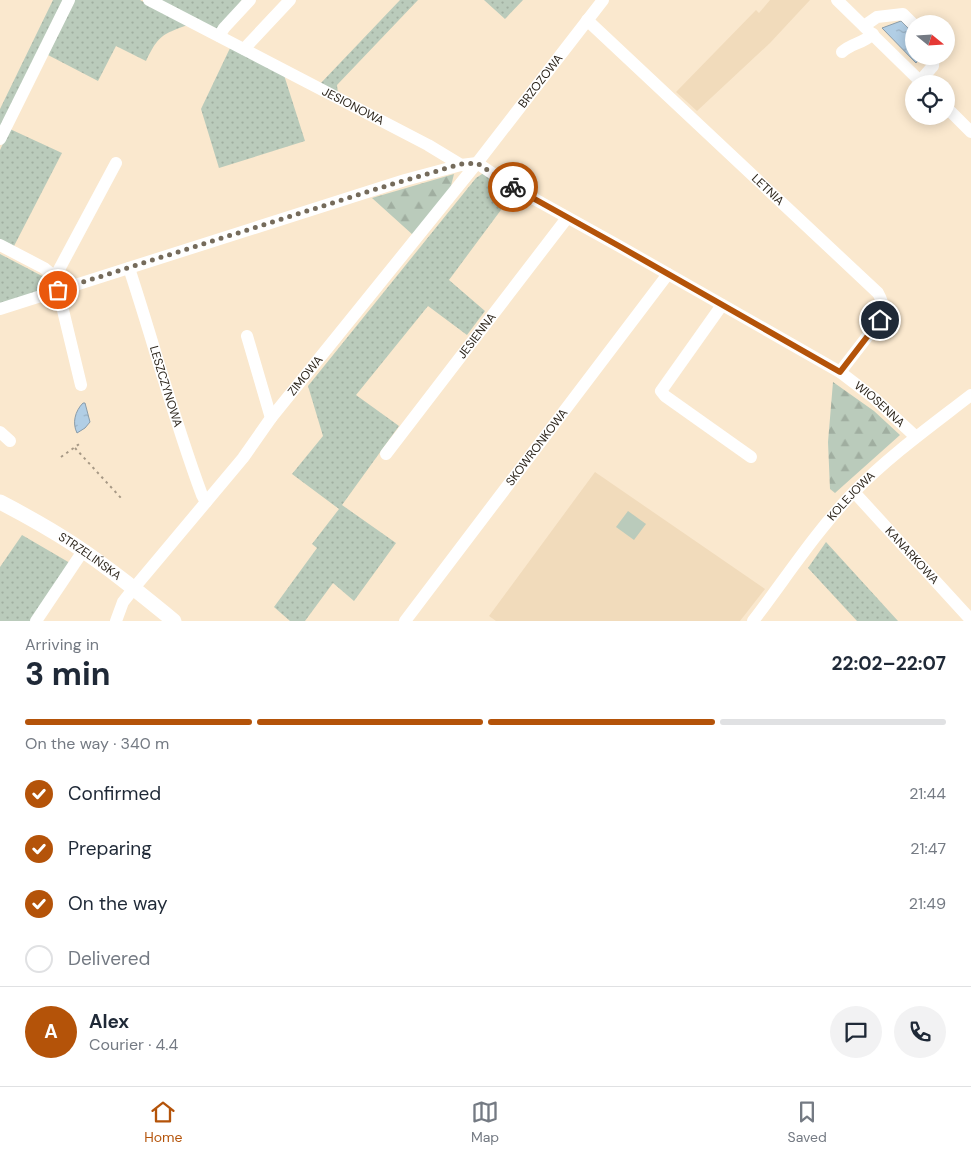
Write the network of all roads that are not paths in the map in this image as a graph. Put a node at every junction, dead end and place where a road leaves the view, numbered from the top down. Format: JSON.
{"nodes":[{"id":1,"x":69,"y":0,"type":"edge"},
{"id":2,"x":149,"y":0,"type":"edge"},
{"id":3,"x":250,"y":0,"type":"edge"},
{"id":4,"x":290,"y":0,"type":"edge"},
{"id":5,"x":603,"y":0,"type":"edge"},
{"id":6,"x":837,"y":0,"type":"edge"},
{"id":7,"x":905,"y":16,"type":"edge"},
{"id":8,"x":586,"y":20,"type":"junction"},
{"id":9,"x":868,"y":30,"type":"junction"},
{"id":10,"x":219,"y":36,"type":"junction"},
{"id":11,"x":244,"y":49,"type":"junction"},
{"id":12,"x":842,"y":52,"type":"dead end"},
{"id":13,"x":915,"y":75,"type":"edge"},
{"id":14,"x":955,"y":116,"type":"edge"},
{"id":15,"x":971,"y":132,"type":"edge"},
{"id":16,"x":0,"y":139,"type":"edge"},
{"id":17,"x":477,"y":163,"type":"junction"},
{"id":18,"x":116,"y":164,"type":"dead end"},
{"id":19,"x":461,"y":164,"type":"junction"},
{"id":20,"x":568,"y":218,"type":"junction"},
{"id":21,"x":0,"y":245,"type":"edge"},
{"id":22,"x":129,"y":268,"type":"junction"},
{"id":23,"x":668,"y":274,"type":"junction"},
{"id":24,"x":55,"y":277,"type":"junction"},
{"id":25,"x":58,"y":290,"type":"junction"},
{"id":26,"x":722,"y":305,"type":"junction"},
{"id":27,"x":0,"y":309,"type":"edge"},
{"id":28,"x":248,"y":336,"type":"dead end"},
{"id":29,"x":840,"y":372,"type":"junction"},
{"id":30,"x":81,"y":385,"type":"dead end"},
{"id":31,"x":971,"y":396,"type":"edge"},
{"id":32,"x":271,"y":418,"type":"junction"},
{"id":33,"x":916,"y":437,"type":"junction"},
{"id":34,"x":386,"y":454,"type":"dead end"},
{"id":35,"x":752,"y":457,"type":"dead end"},
{"id":36,"x":854,"y":492,"type":"junction"},
{"id":37,"x":0,"y":502,"type":"edge"},
{"id":38,"x":206,"y":502,"type":"junction"},
{"id":39,"x":83,"y":551,"type":"junction"},
{"id":40,"x":134,"y":588,"type":"junction"},
{"id":41,"x":971,"y":620,"type":"edge"},
{"id":42,"x":36,"y":621,"type":"edge"},
{"id":43,"x":116,"y":621,"type":"edge"},
{"id":44,"x":174,"y":621,"type":"edge"},
{"id":45,"x":405,"y":621,"type":"edge"},
{"id":46,"x":753,"y":621,"type":"edge"}],
"edges":[{"from":1,"to":16,"type":"street"},
{"from":2,"to":10,"type":"street","name":"JESIONOWA"},
{"from":3,"to":10,"type":"street"},
{"from":4,"to":11,"type":"street"},
{"from":5,"to":8,"type":"street","name":"BRZOZOWA"},
{"from":6,"to":9,"type":"street"},
{"from":7,"to":9,"type":"street"},
{"from":8,"to":17,"type":"street","name":"BRZOZOWA"},
{"from":8,"to":29,"type":"street","name":"LETNIA"},
{"from":9,"to":12,"type":"street"},
{"from":9,"to":13,"type":"street"},
{"from":10,"to":11,"type":"street","name":"JESIONOWA"},
{"from":11,"to":19,"type":"street","name":"JESIONOWA"},
{"from":14,"to":15,"type":"street"},
{"from":17,"to":19,"type":"street"},
{"from":17,"to":20,"type":"street","name":"WIOSENNA"},
{"from":17,"to":32,"type":"street","name":"ZIMOWA"},
{"from":18,"to":24,"type":"street"},
{"from":19,"to":22,"type":"street"},
{"from":20,"to":23,"type":"street","name":"WIOSENNA"},
{"from":20,"to":34,"type":"street","name":"JESIENNA"},
{"from":21,"to":24,"type":"street"},
{"from":22,"to":25,"type":"street"},
{"from":22,"to":38,"type":"street","name":"LESZCZYNOWA"},
{"from":23,"to":26,"type":"street","name":"WIOSENNA"},
{"from":23,"to":45,"type":"street","name":"SKOWRONKOWA"},
{"from":24,"to":25,"type":"street"},
{"from":25,"to":27,"type":"street"},
{"from":25,"to":30,"type":"street"},
{"from":26,"to":29,"type":"street","name":"WIOSENNA"},
{"from":26,"to":35,"type":"street"},
{"from":28,"to":32,"type":"street"},
{"from":29,"to":33,"type":"street","name":"WIOSENNA"},
{"from":31,"to":33,"type":"street","name":"KOLEJOWA"},
{"from":32,"to":38,"type":"street","name":"ZIMOWA"},
{"from":33,"to":36,"type":"street","name":"KOLEJOWA"},
{"from":36,"to":41,"type":"street","name":"KANARKOWA"},
{"from":36,"to":46,"type":"street","name":"KOLEJOWA"},
{"from":37,"to":39,"type":"main road","name":"STRZELIŃSKA"},
{"from":38,"to":40,"type":"street","name":"ZIMOWA"},
{"from":39,"to":40,"type":"main road","name":"STRZELIŃSKA"},
{"from":39,"to":42,"type":"street"},
{"from":40,"to":43,"type":"street","name":"ZIMOWA"},
{"from":40,"to":44,"type":"main road","name":"STRZELIŃSKA"}]}
